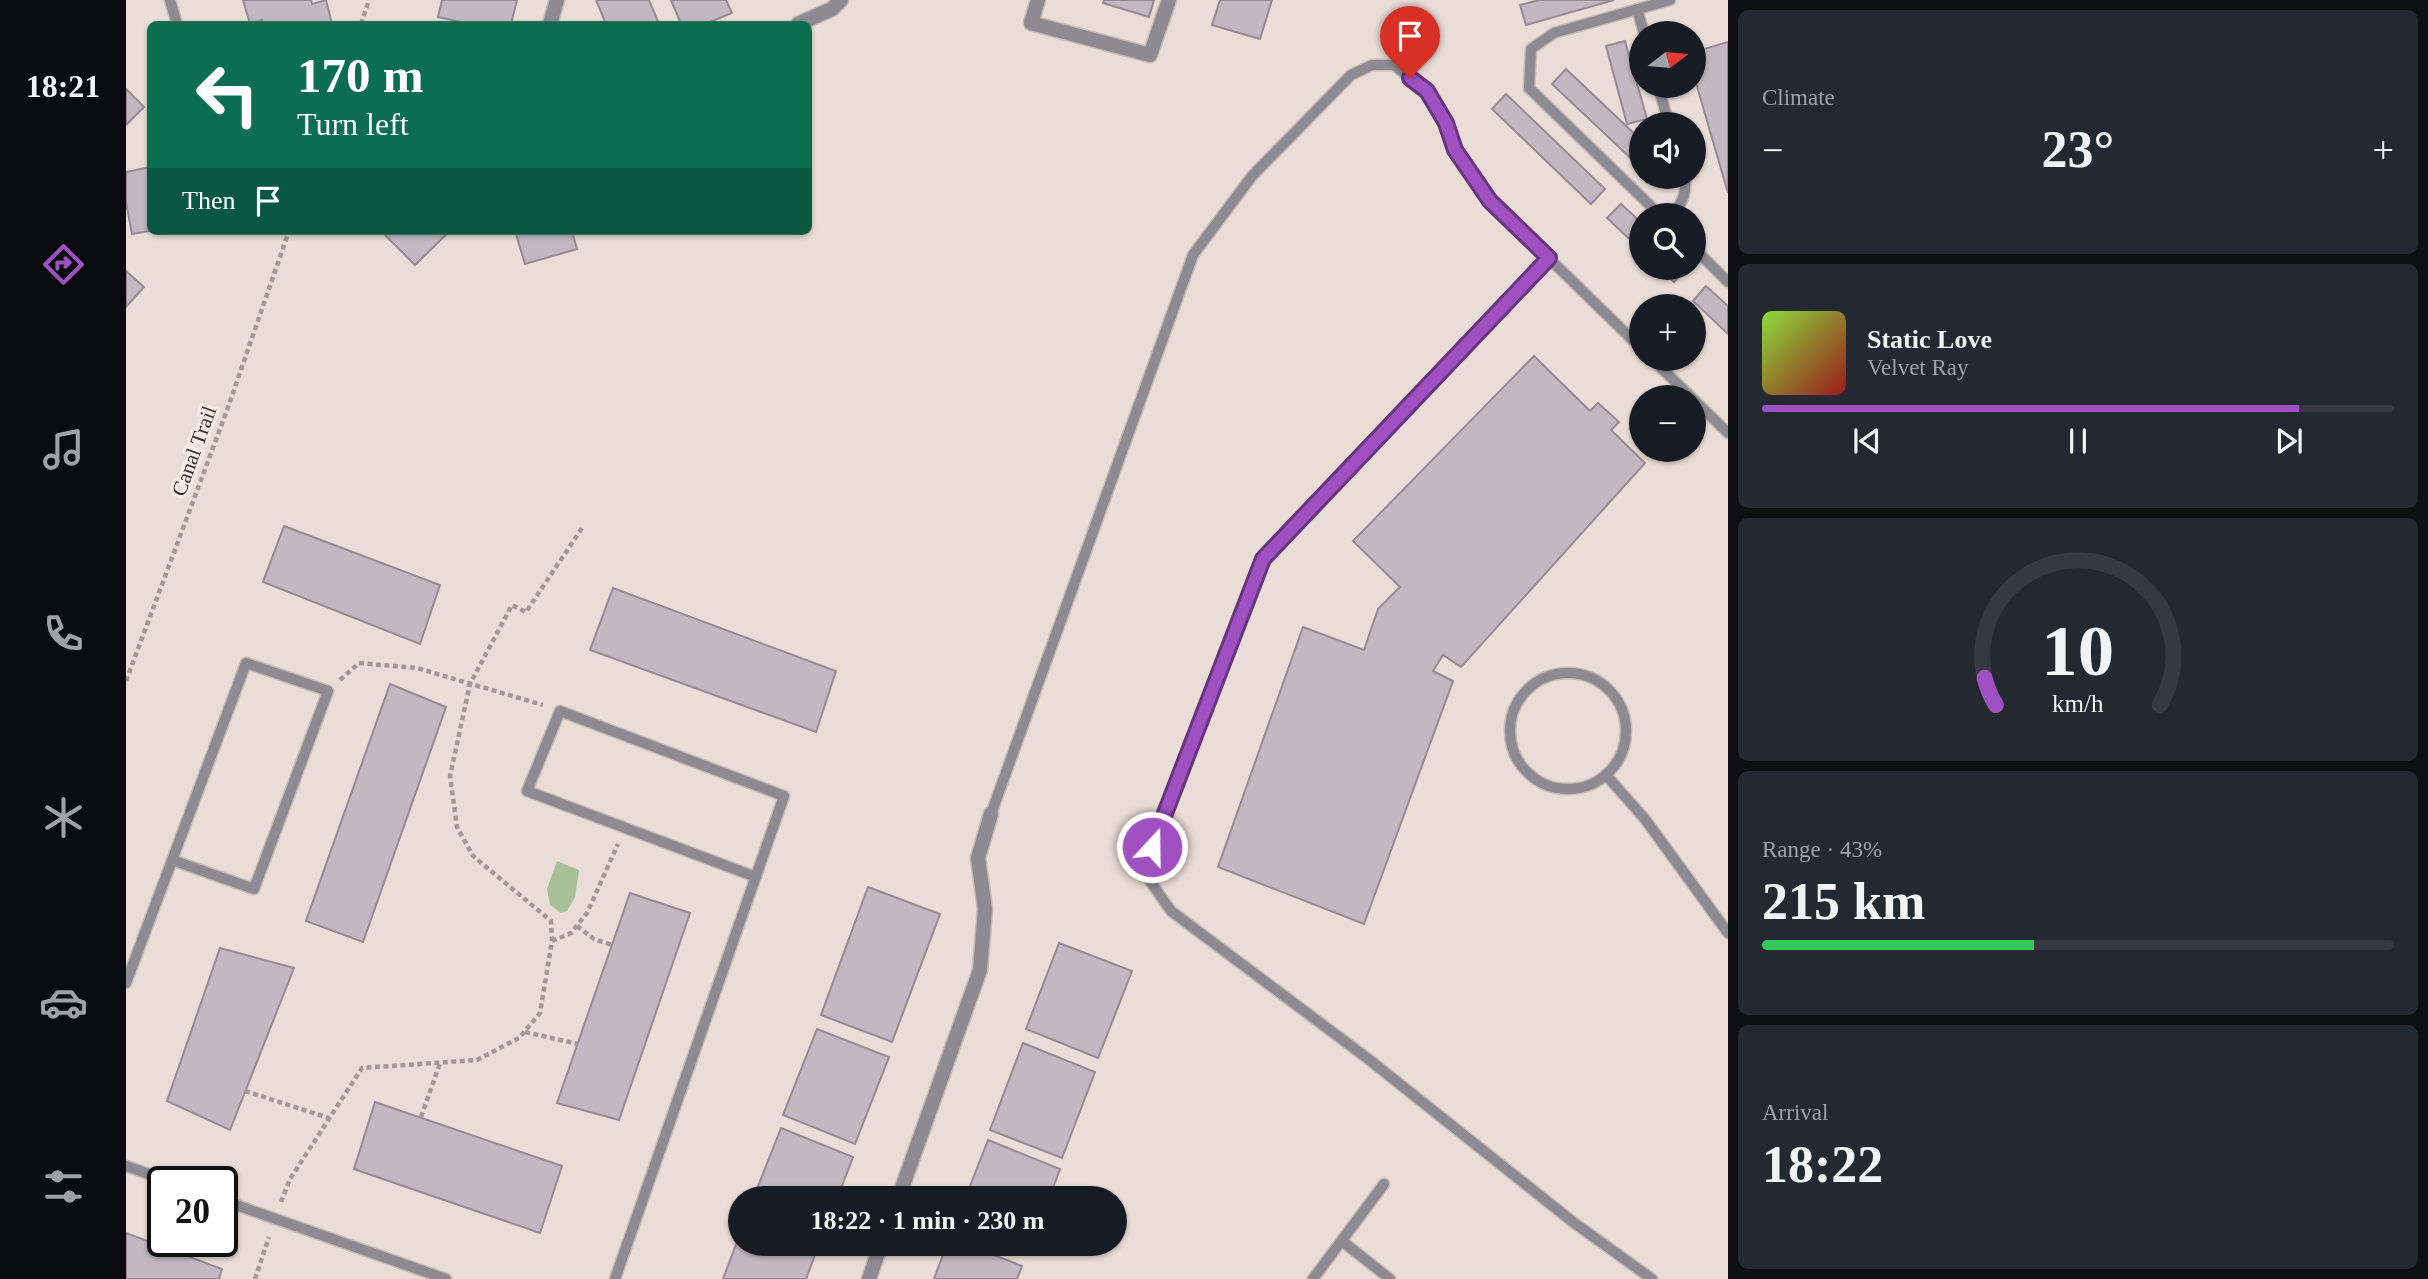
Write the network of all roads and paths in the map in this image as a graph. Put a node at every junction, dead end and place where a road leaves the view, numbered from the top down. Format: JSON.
{"nodes":[{"id":1,"x":170,"y":0,"type":"edge"},
{"id":2,"x":369,"y":0,"type":"edge"},
{"id":3,"x":557,"y":0,"type":"edge"},
{"id":4,"x":841,"y":0,"type":"edge"},
{"id":5,"x":1038,"y":0,"type":"edge"},
{"id":6,"x":1169,"y":0,"type":"edge"},
{"id":7,"x":1670,"y":0,"type":"edge"},
{"id":8,"x":1637,"y":9,"type":"junction"},
{"id":9,"x":176,"y":21,"type":"edge"},
{"id":10,"x":362,"y":21,"type":"edge"},
{"id":11,"x":551,"y":21,"type":"edge"},
{"id":12,"x":805,"y":21,"type":"edge"},
{"id":13,"x":1640,"y":21,"type":"edge"},
{"id":14,"x":1648,"y":203,"type":"edge"},
{"id":15,"x":288,"y":235,"type":"edge"},
{"id":16,"x":1549,"y":258,"type":"junction"},
{"id":17,"x":1706,"y":260,"type":"edge"},
{"id":18,"x":1728,"y":282,"type":"edge"},
{"id":19,"x":1629,"y":336,"type":"edge"},
{"id":20,"x":1664,"y":371,"type":"edge"},
{"id":21,"x":1679,"y":385,"type":"edge"},
{"id":22,"x":1706,"y":412,"type":"edge"},
{"id":23,"x":1728,"y":433,"type":"edge"},
{"id":24,"x":582,"y":528,"type":"dead end"},
{"id":25,"x":126,"y":681,"type":"edge"},
{"id":26,"x":470,"y":684,"type":"junction"},
{"id":27,"x":328,"y":691,"type":"junction"},
{"id":28,"x":560,"y":710,"type":"junction"},
{"id":29,"x":1606,"y":775,"type":"junction"},
{"id":30,"x":991,"y":814,"type":"joint"},
{"id":31,"x":625,"y":828,"type":"junction"},
{"id":32,"x":172,"y":860,"type":"junction"},
{"id":33,"x":756,"y":877,"type":"junction"},
{"id":34,"x":577,"y":926,"type":"junction"},
{"id":35,"x":1728,"y":933,"type":"edge"},
{"id":36,"x":552,"y":941,"type":"junction"},
{"id":37,"x":612,"y":945,"type":"dead end"},
{"id":38,"x":126,"y":983,"type":"edge"},
{"id":39,"x":525,"y":1031,"type":"junction"},
{"id":40,"x":578,"y":1044,"type":"dead end"},
{"id":41,"x":440,"y":1063,"type":"junction"},
{"id":42,"x":245,"y":1091,"type":"dead end"},
{"id":43,"x":421,"y":1117,"type":"dead end"},
{"id":44,"x":329,"y":1118,"type":"junction"},
{"id":45,"x":126,"y":1166,"type":"edge"},
{"id":46,"x":147,"y":1173,"type":"edge"},
{"id":47,"x":1384,"y":1184,"type":"dead end"},
{"id":48,"x":903,"y":1186,"type":"edge"},
{"id":49,"x":238,"y":1206,"type":"edge"},
{"id":50,"x":275,"y":1219,"type":"junction"},
{"id":51,"x":1342,"y":1241,"type":"junction"},
{"id":52,"x":877,"y":1256,"type":"edge"},
{"id":53,"x":255,"y":1279,"type":"edge"},
{"id":54,"x":446,"y":1279,"type":"edge"},
{"id":55,"x":615,"y":1279,"type":"edge"},
{"id":56,"x":869,"y":1279,"type":"edge"},
{"id":57,"x":1313,"y":1279,"type":"edge"},
{"id":58,"x":1390,"y":1279,"type":"edge"},
{"id":59,"x":1652,"y":1279,"type":"edge"}],
"edges":[{"from":1,"to":9,"type":"lane"},
{"from":2,"to":10,"type":"path"},
{"from":3,"to":11,"type":"street"},
{"from":4,"to":12,"type":"street"},
{"from":5,"to":6,"type":"street"},
{"from":7,"to":8,"type":"lane"},
{"from":8,"to":13,"type":"lane"},
{"from":8,"to":14,"type":"lane"},
{"from":15,"to":25,"type":"path","name":"Canal Trail"},
{"from":16,"to":19,"type":"lane"},
{"from":16,"to":30,"type":"lane"},
{"from":16,"to":59,"type":"lane"},
{"from":17,"to":18,"type":"lane"},
{"from":20,"to":21,"type":"lane"},
{"from":22,"to":23,"type":"lane"},
{"from":24,"to":26,"type":"path"},
{"from":26,"to":27,"type":"path"},
{"from":26,"to":28,"type":"path"},
{"from":26,"to":36,"type":"path"},
{"from":27,"to":32,"type":"lane"},
{"from":27,"to":32,"type":"lane"},
{"from":28,"to":31,"type":"lane"},
{"from":28,"to":33,"type":"lane"},
{"from":29,"to":29,"type":"lane"},
{"from":29,"to":35,"type":"lane"},
{"from":30,"to":48,"type":"street"},
{"from":31,"to":33,"type":"lane"},
{"from":31,"to":34,"type":"path"},
{"from":32,"to":38,"type":"lane"},
{"from":33,"to":55,"type":"lane"},
{"from":34,"to":36,"type":"path"},
{"from":34,"to":37,"type":"path"},
{"from":36,"to":39,"type":"path"},
{"from":39,"to":40,"type":"path"},
{"from":39,"to":41,"type":"path"},
{"from":41,"to":43,"type":"path"},
{"from":41,"to":44,"type":"path"},
{"from":42,"to":44,"type":"path"},
{"from":44,"to":50,"type":"path"},
{"from":45,"to":46,"type":"lane"},
{"from":47,"to":51,"type":"lane"},
{"from":49,"to":50,"type":"lane"},
{"from":50,"to":53,"type":"path"},
{"from":50,"to":54,"type":"lane"},
{"from":51,"to":57,"type":"lane"},
{"from":51,"to":58,"type":"lane"},
{"from":52,"to":56,"type":"street"}]}
